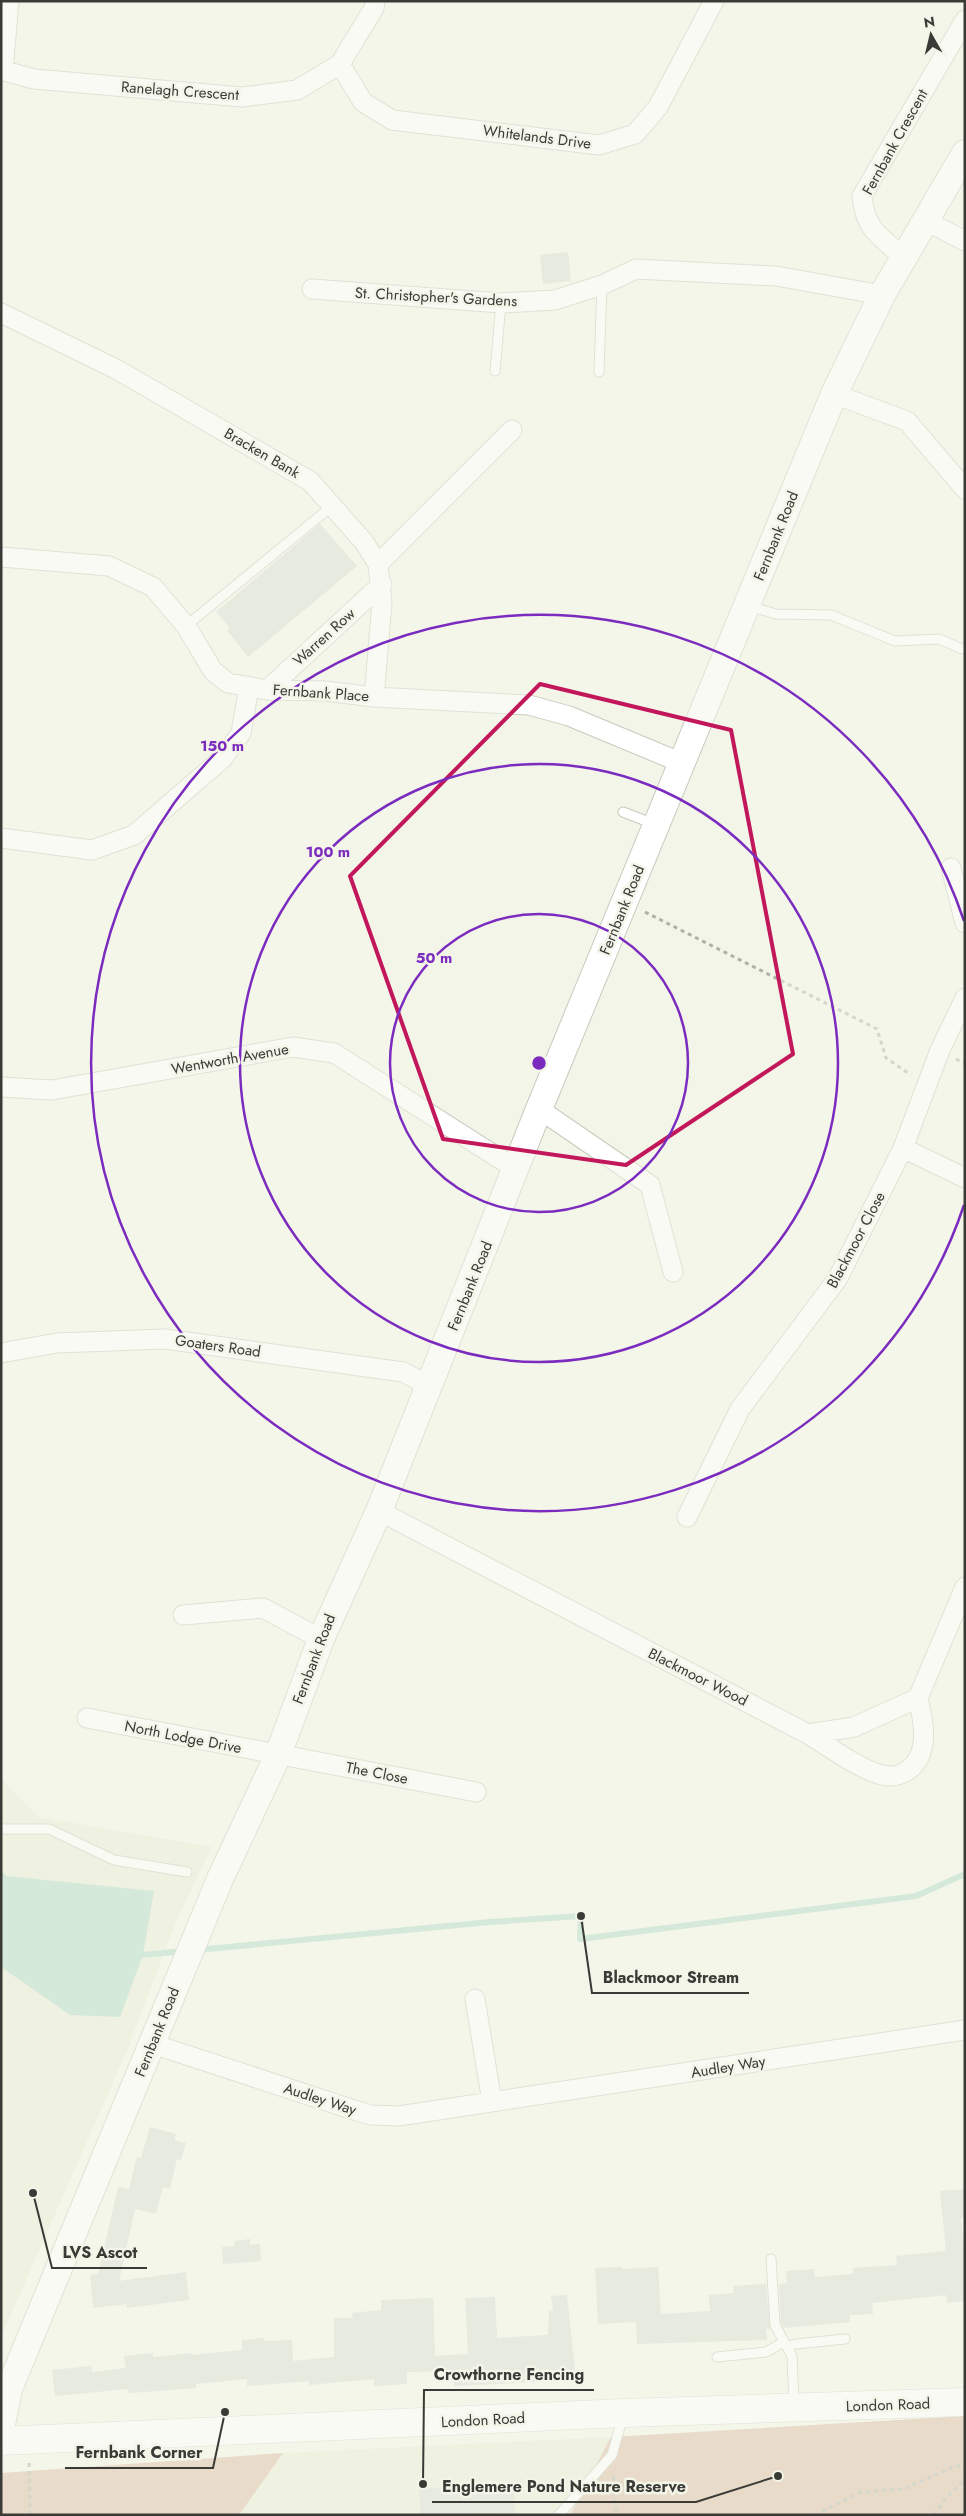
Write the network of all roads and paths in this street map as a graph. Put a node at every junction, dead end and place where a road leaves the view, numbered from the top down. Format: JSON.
{"nodes":[{"id":1,"x":9,"y":1,"type":"edge"},
{"id":2,"x":376,"y":1,"type":"edge"},
{"id":3,"x":714,"y":1,"type":"edge"},
{"id":4,"x":965,"y":20,"type":"edge"},
{"id":5,"x":340,"y":64,"type":"junction"},
{"id":6,"x":2,"y":71,"type":"edge"},
{"id":7,"x":965,"y":153,"type":"edge"},
{"id":8,"x":924,"y":220,"type":"junction"},
{"id":9,"x":965,"y":241,"type":"edge"},
{"id":10,"x":904,"y":257,"type":"junction"},
{"id":11,"x":602,"y":285,"type":"junction"},
{"id":12,"x":312,"y":289,"type":"dead end"},
{"id":13,"x":882,"y":295,"type":"junction"},
{"id":14,"x":501,"y":303,"type":"junction"},
{"id":15,"x":1,"y":313,"type":"edge"},
{"id":16,"x":495,"y":371,"type":"dead end"},
{"id":17,"x":599,"y":372,"type":"dead end"},
{"id":18,"x":834,"y":394,"type":"junction"},
{"id":19,"x":512,"y":430,"type":"dead end"},
{"id":20,"x":965,"y":489,"type":"edge"},
{"id":21,"x":332,"y":506,"type":"junction"},
{"id":22,"x":1,"y":557,"type":"edge"},
{"id":23,"x":378,"y":564,"type":"junction"},
{"id":24,"x":382,"y":584,"type":"junction"},
{"id":25,"x":747,"y":605,"type":"junction"},
{"id":26,"x":186,"y":626,"type":"junction"},
{"id":27,"x":965,"y":650,"type":"edge"},
{"id":28,"x":258,"y":688,"type":"junction"},
{"id":29,"x":374,"y":697,"type":"junction"},
{"id":30,"x":682,"y":763,"type":"junction"},
{"id":31,"x":623,"y":812,"type":"dead end"},
{"id":32,"x":657,"y":826,"type":"junction"},
{"id":33,"x":1,"y":838,"type":"edge"},
{"id":34,"x":951,"y":868,"type":"dead end"},
{"id":35,"x":625,"y":902,"type":"junction"},
{"id":36,"x":965,"y":923,"type":"edge"},
{"id":37,"x":965,"y":998,"type":"edge"},
{"id":38,"x":927,"y":1085,"type":"junction"},
{"id":39,"x":1,"y":1086,"type":"edge"},
{"id":40,"x":539,"y":1108,"type":"junction"},
{"id":41,"x":903,"y":1148,"type":"junction"},
{"id":42,"x":516,"y":1169,"type":"junction"},
{"id":43,"x":965,"y":1178,"type":"edge"},
{"id":44,"x":673,"y":1272,"type":"dead end"},
{"id":45,"x":1,"y":1353,"type":"edge"},
{"id":46,"x":430,"y":1386,"type":"junction"},
{"id":47,"x":379,"y":1511,"type":"junction"},
{"id":48,"x":687,"y":1517,"type":"dead end"},
{"id":49,"x":965,"y":1587,"type":"edge"},
{"id":50,"x":183,"y":1615,"type":"dead end"},
{"id":51,"x":321,"y":1639,"type":"junction"},
{"id":52,"x":918,"y":1698,"type":"junction"},
{"id":53,"x":87,"y":1718,"type":"dead end"},
{"id":54,"x":808,"y":1734,"type":"junction"},
{"id":55,"x":278,"y":1755,"type":"junction"},
{"id":56,"x":476,"y":1792,"type":"dead end"},
{"id":57,"x":1,"y":1829,"type":"edge"},
{"id":58,"x":187,"y":1872,"type":"dead end"},
{"id":59,"x":475,"y":1999,"type":"dead end"},
{"id":60,"x":965,"y":2030,"type":"edge"},
{"id":61,"x":153,"y":2044,"type":"junction"},
{"id":62,"x":492,"y":2102,"type":"junction"},
{"id":63,"x":771,"y":2259,"type":"dead end"},
{"id":64,"x":845,"y":2339,"type":"dead end"},
{"id":65,"x":786,"y":2345,"type":"junction"},
{"id":66,"x":717,"y":2357,"type":"dead end"},
{"id":67,"x":965,"y":2402,"type":"edge"},
{"id":68,"x":794,"y":2408,"type":"junction"},
{"id":69,"x":624,"y":2413,"type":"junction"},
{"id":70,"x":1,"y":2429,"type":"edge"},
{"id":71,"x":1,"y":2440,"type":"edge"},
{"id":72,"x":29,"y":2458,"type":"dead end"},
{"id":73,"x":965,"y":2465,"type":"edge"},
{"id":74,"x":965,"y":2479,"type":"edge"},
{"id":75,"x":30,"y":2515,"type":"edge"},
{"id":76,"x":559,"y":2515,"type":"edge"},
{"id":77,"x":815,"y":2515,"type":"edge"},
{"id":78,"x":934,"y":2515,"type":"edge"}],
"edges":[{"from":1,"to":6,"type":"street"},
{"from":2,"to":5,"type":"street","name":"Ranelagh Crescent"},
{"from":3,"to":5,"type":"street","name":"Whitelands Drive"},
{"from":4,"to":10,"type":"street","name":"Fernbank Crescent"},
{"from":5,"to":6,"type":"street","name":"Ranelagh Crescent"},
{"from":7,"to":8,"type":"street","name":"Fernbank Road"},
{"from":8,"to":9,"type":"street"},
{"from":8,"to":10,"type":"street","name":"Fernbank Road"},
{"from":10,"to":13,"type":"street","name":"Fernbank Road"},
{"from":11,"to":13,"type":"street","name":"St. Christopher's Gardens"},
{"from":11,"to":14,"type":"street","name":"St. Christopher's Gardens"},
{"from":11,"to":17,"type":"lane"},
{"from":12,"to":14,"type":"street","name":"St. Christopher's Gardens"},
{"from":13,"to":18,"type":"street","name":"Fernbank Road"},
{"from":14,"to":16,"type":"lane"},
{"from":15,"to":21,"type":"street","name":"Bracken Bank"},
{"from":18,"to":20,"type":"street"},
{"from":18,"to":25,"type":"street","name":"Fernbank Road"},
{"from":19,"to":23,"type":"street"},
{"from":21,"to":23,"type":"street","name":"Bracken Bank"},
{"from":21,"to":26,"type":"lane"},
{"from":22,"to":26,"type":"street","name":"Fernbank Place"},
{"from":23,"to":24,"type":"street","name":"Bracken Bank"},
{"from":24,"to":28,"type":"street","name":"Warren Row"},
{"from":24,"to":29,"type":"street","name":"Bracken Bank"},
{"from":25,"to":27,"type":"lane"},
{"from":25,"to":30,"type":"street","name":"Fernbank Road"},
{"from":26,"to":28,"type":"street","name":"Fernbank Place"},
{"from":28,"to":29,"type":"street","name":"Fernbank Place"},
{"from":28,"to":33,"type":"street"},
{"from":29,"to":30,"type":"street","name":"Fernbank Place"},
{"from":30,"to":32,"type":"street","name":"Fernbank Road"},
{"from":31,"to":32,"type":"lane"},
{"from":32,"to":35,"type":"street","name":"Fernbank Road"},
{"from":34,"to":36,"type":"street"},
{"from":35,"to":38,"type":"path"},
{"from":35,"to":40,"type":"street","name":"Fernbank Road"},
{"from":37,"to":38,"type":"street","name":"Blackmoor Close"},
{"from":38,"to":41,"type":"street","name":"Blackmoor Close"},
{"from":39,"to":42,"type":"street","name":"Wentworth Avenue"},
{"from":40,"to":42,"type":"street","name":"Fernbank Road"},
{"from":40,"to":44,"type":"street"},
{"from":41,"to":43,"type":"street"},
{"from":41,"to":48,"type":"street","name":"Blackmoor Close"},
{"from":42,"to":46,"type":"street","name":"Fernbank Road"},
{"from":45,"to":46,"type":"street","name":"Goaters Road"},
{"from":46,"to":47,"type":"street","name":"Fernbank Road"},
{"from":47,"to":51,"type":"street","name":"Fernbank Road"},
{"from":47,"to":54,"type":"street","name":"Blackmoor Wood"},
{"from":49,"to":52,"type":"street"},
{"from":50,"to":51,"type":"street"},
{"from":51,"to":55,"type":"street","name":"Fernbank Road"},
{"from":52,"to":54,"type":"street"},
{"from":52,"to":54,"type":"street","name":"Blackmoor Wood"},
{"from":53,"to":55,"type":"street","name":"North Lodge Drive"},
{"from":55,"to":56,"type":"street","name":"The Close"},
{"from":55,"to":61,"type":"street","name":"Fernbank Road"},
{"from":57,"to":58,"type":"lane"},
{"from":59,"to":62,"type":"street"},
{"from":60,"to":62,"type":"street","name":"Audley Way"},
{"from":61,"to":62,"type":"street","name":"Audley Way"},
{"from":61,"to":70,"type":"street","name":"Fernbank Road"},
{"from":63,"to":65,"type":"lane"},
{"from":64,"to":65,"type":"lane"},
{"from":65,"to":66,"type":"lane"},
{"from":65,"to":68,"type":"lane"},
{"from":67,"to":68,"type":"main road","name":"London Road"},
{"from":68,"to":69,"type":"main road","name":"London Road"},
{"from":69,"to":71,"type":"main road","name":"London Road"},
{"from":69,"to":76,"type":"lane"},
{"from":72,"to":75,"type":"path"},
{"from":73,"to":77,"type":"path"},
{"from":74,"to":78,"type":"path"}]}
